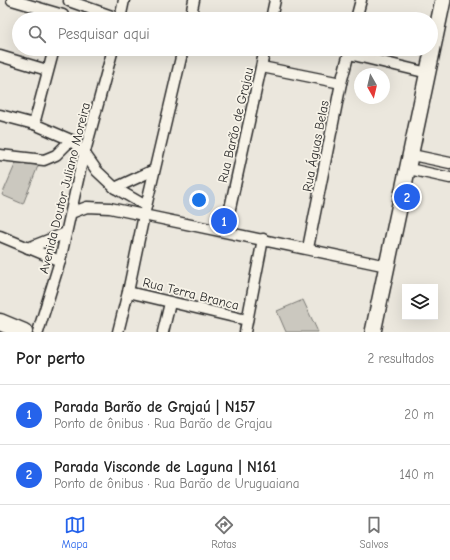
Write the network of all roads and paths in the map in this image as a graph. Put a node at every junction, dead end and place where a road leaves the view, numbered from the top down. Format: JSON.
{"nodes":[{"id":1,"x":12,"y":0,"type":"edge"},
{"id":2,"x":69,"y":0,"type":"edge"},
{"id":3,"x":124,"y":0,"type":"edge"},
{"id":4,"x":194,"y":0,"type":"edge"},
{"id":5,"x":275,"y":0,"type":"edge"},
{"id":6,"x":361,"y":0,"type":"edge"},
{"id":7,"x":443,"y":0,"type":"edge"},
{"id":8,"x":48,"y":12,"type":"edge"},
{"id":9,"x":65,"y":12,"type":"edge"},
{"id":10,"x":101,"y":12,"type":"edge"},
{"id":11,"x":121,"y":12,"type":"edge"},
{"id":12,"x":191,"y":12,"type":"edge"},
{"id":13,"x":272,"y":12,"type":"edge"},
{"id":14,"x":358,"y":12,"type":"edge"},
{"id":15,"x":438,"y":24,"type":"edge"},
{"id":16,"x":0,"y":56,"type":"edge"},
{"id":17,"x":52,"y":56,"type":"edge"},
{"id":18,"x":111,"y":56,"type":"edge"},
{"id":19,"x":181,"y":56,"type":"edge"},
{"id":20,"x":264,"y":56,"type":"edge"},
{"id":21,"x":348,"y":56,"type":"edge"},
{"id":22,"x":364,"y":56,"type":"edge"},
{"id":23,"x":431,"y":56,"type":"edge"},
{"id":24,"x":262,"y":67,"type":"junction"},
{"id":25,"x":47,"y":70,"type":"junction"},
{"id":26,"x":428,"y":73,"type":"junction"},
{"id":27,"x":341,"y":83,"type":"junction"},
{"id":28,"x":0,"y":115,"type":"edge"},
{"id":29,"x":34,"y":124,"type":"junction"},
{"id":30,"x":71,"y":140,"type":"junction"},
{"id":31,"x":85,"y":154,"type":"junction"},
{"id":32,"x":0,"y":155,"type":"edge"},
{"id":33,"x":410,"y":162,"type":"junction"},
{"id":34,"x":450,"y":163,"type":"edge"},
{"id":35,"x":154,"y":170,"type":"junction"},
{"id":36,"x":450,"y":178,"type":"edge"},
{"id":37,"x":115,"y":188,"type":"junction"},
{"id":38,"x":145,"y":210,"type":"junction"},
{"id":39,"x":71,"y":213,"type":"junction"},
{"id":40,"x":225,"y":231,"type":"junction"},
{"id":41,"x":66,"y":234,"type":"junction"},
{"id":42,"x":0,"y":236,"type":"edge"},
{"id":43,"x":263,"y":239,"type":"junction"},
{"id":44,"x":28,"y":248,"type":"junction"},
{"id":45,"x":308,"y":248,"type":"junction"},
{"id":46,"x":60,"y":261,"type":"junction"},
{"id":47,"x":387,"y":266,"type":"junction"},
{"id":48,"x":128,"y":292,"type":"junction"},
{"id":49,"x":170,"y":303,"type":"junction"},
{"id":50,"x":248,"y":320,"type":"junction"},
{"id":51,"x":0,"y":322,"type":"edge"},
{"id":52,"x":24,"y":332,"type":"edge"},
{"id":53,"x":38,"y":332,"type":"edge"},
{"id":54,"x":118,"y":332,"type":"edge"},
{"id":55,"x":163,"y":332,"type":"edge"},
{"id":56,"x":245,"y":332,"type":"edge"},
{"id":57,"x":373,"y":332,"type":"edge"}],
"edges":[{"from":1,"to":8,"type":"street"},
{"from":2,"to":9,"type":"street"},
{"from":2,"to":10,"type":"street"},
{"from":3,"to":11,"type":"street"},
{"from":4,"to":12,"type":"street"},
{"from":5,"to":13,"type":"street"},
{"from":6,"to":14,"type":"street"},
{"from":7,"to":15,"type":"street"},
{"from":16,"to":25,"type":"street"},
{"from":17,"to":25,"type":"street"},
{"from":18,"to":31,"type":"street","name":"Avenida Doutor Juliano Moreira"},
{"from":19,"to":35,"type":"street"},
{"from":20,"to":24,"type":"street","name":"Rua Barão de Grajau"},
{"from":21,"to":27,"type":"street","name":"Rua Águas Belas"},
{"from":22,"to":26,"type":"street"},
{"from":23,"to":26,"type":"street"},
{"from":24,"to":27,"type":"street"},
{"from":24,"to":40,"type":"street","name":"Rua Barão de Grajau"},
{"from":25,"to":29,"type":"street"},
{"from":26,"to":33,"type":"street"},
{"from":27,"to":45,"type":"street","name":"Rua Águas Belas"},
{"from":28,"to":29,"type":"street"},
{"from":29,"to":30,"type":"street"},
{"from":30,"to":31,"type":"street"},
{"from":30,"to":32,"type":"street"},
{"from":31,"to":37,"type":"street"},
{"from":31,"to":39,"type":"street","name":"Avenida Doutor Juliano Moreira"},
{"from":33,"to":34,"type":"street"},
{"from":33,"to":36,"type":"street"},
{"from":33,"to":47,"type":"street"},
{"from":35,"to":37,"type":"street"},
{"from":35,"to":38,"type":"street"},
{"from":37,"to":38,"type":"street"},
{"from":38,"to":39,"type":"street"},
{"from":38,"to":40,"type":"street"},
{"from":38,"to":48,"type":"street"},
{"from":39,"to":41,"type":"street","name":"Avenida Doutor Juliano Moreira"},
{"from":40,"to":43,"type":"street"},
{"from":41,"to":44,"type":"street"},
{"from":41,"to":46,"type":"street","name":"Avenida Doutor Juliano Moreira"},
{"from":42,"to":44,"type":"street"},
{"from":43,"to":45,"type":"street"},
{"from":43,"to":50,"type":"street"},
{"from":44,"to":46,"type":"street"},
{"from":45,"to":47,"type":"street"},
{"from":46,"to":53,"type":"street","name":"Avenida Doutor Juliano Moreira"},
{"from":47,"to":57,"type":"street"},
{"from":48,"to":49,"type":"street","name":"Rua Terra Branca"},
{"from":48,"to":54,"type":"street"},
{"from":49,"to":50,"type":"street","name":"Rua Terra Branca"},
{"from":49,"to":55,"type":"street"},
{"from":50,"to":56,"type":"street"},
{"from":51,"to":52,"type":"main road"}]}
